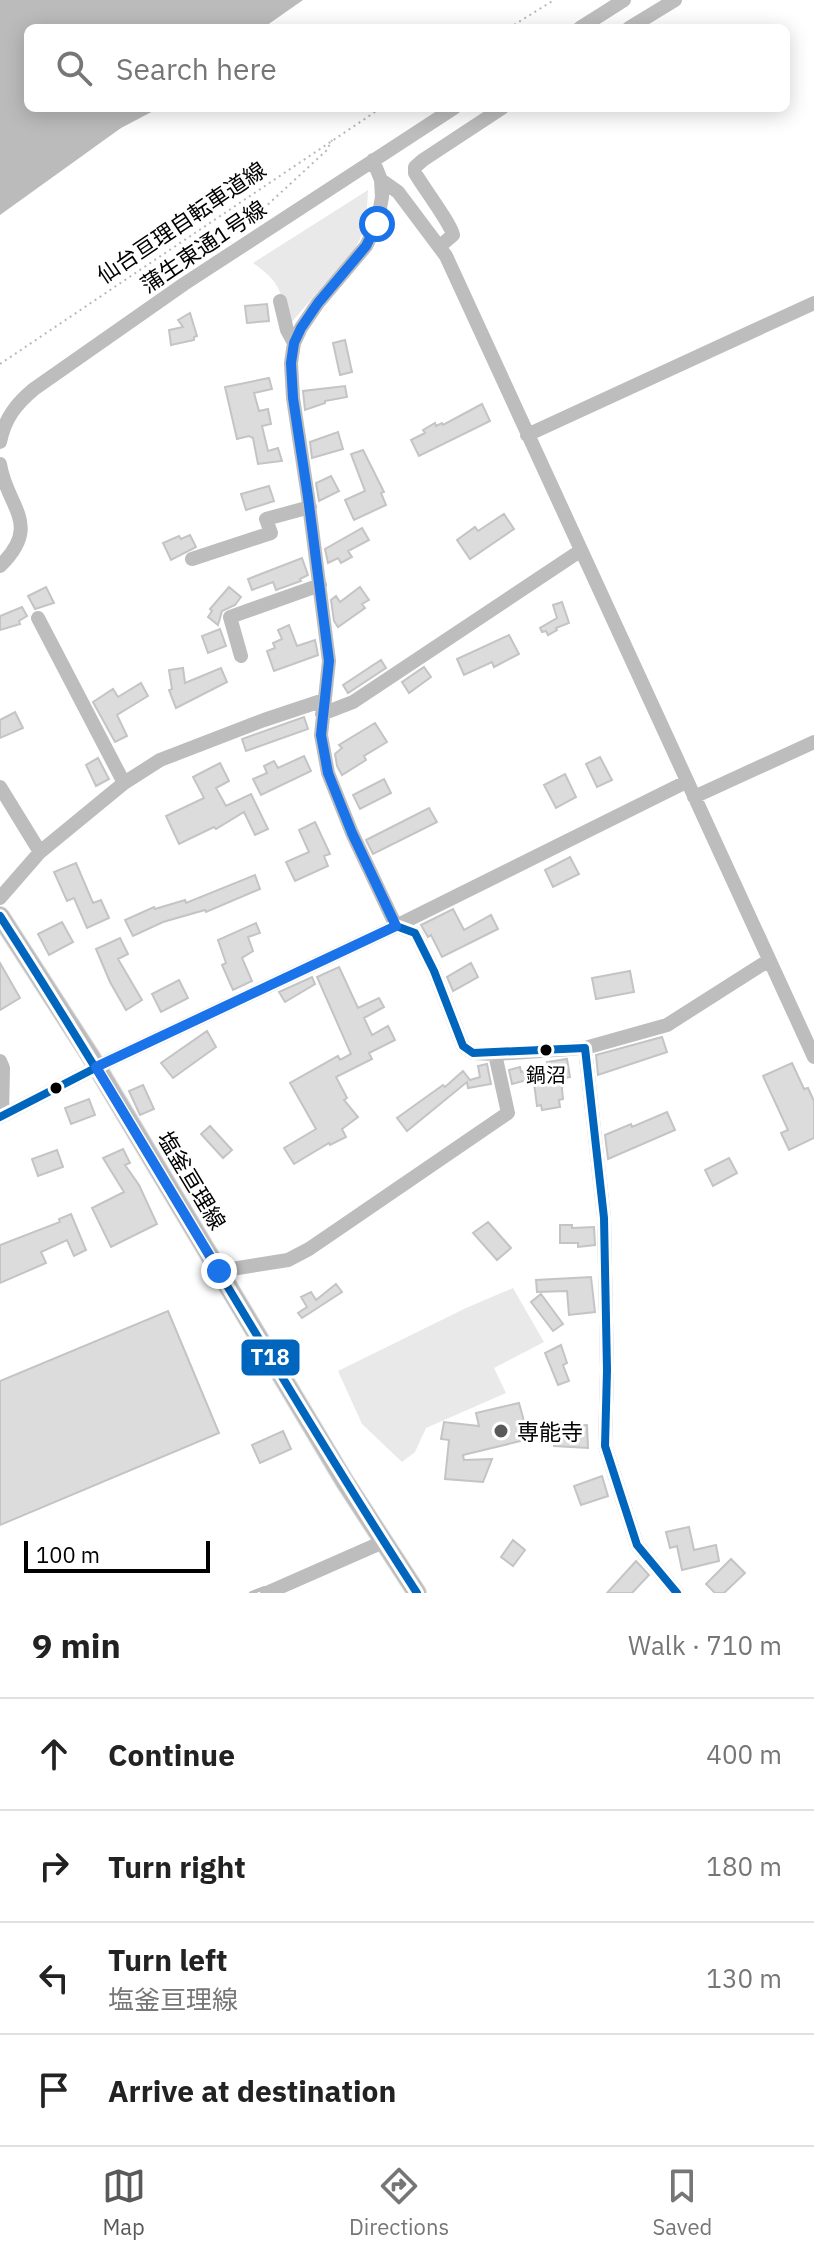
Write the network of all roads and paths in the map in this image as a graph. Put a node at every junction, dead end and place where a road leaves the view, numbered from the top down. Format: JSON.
{"nodes":[{"id":1,"x":554,"y":0,"type":"edge"},
{"id":2,"x":624,"y":0,"type":"edge"},
{"id":3,"x":675,"y":0,"type":"edge"},
{"id":4,"x":515,"y":24,"type":"edge"},
{"id":5,"x":586,"y":24,"type":"edge"},
{"id":6,"x":636,"y":24,"type":"edge"},
{"id":7,"x":374,"y":112,"type":"edge"},
{"id":8,"x":448,"y":112,"type":"edge"},
{"id":9,"x":496,"y":112,"type":"edge"},
{"id":10,"x":332,"y":138,"type":"junction"},
{"id":11,"x":373,"y":160,"type":"junction"},
{"id":12,"x":381,"y":180,"type":"junction"},
{"id":13,"x":234,"y":236,"type":"dead end"},
{"id":14,"x":439,"y":247,"type":"junction"},
{"id":15,"x":280,"y":301,"type":"dead end"},
{"id":16,"x":814,"y":303,"type":"edge"},
{"id":17,"x":294,"y":343,"type":"junction"},
{"id":18,"x":0,"y":364,"type":"edge"},
{"id":19,"x":527,"y":435,"type":"junction"},
{"id":20,"x":0,"y":442,"type":"edge"},
{"id":21,"x":0,"y":464,"type":"edge"},
{"id":22,"x":310,"y":507,"type":"junction"},
{"id":23,"x":580,"y":551,"type":"junction"},
{"id":24,"x":192,"y":559,"type":"dead end"},
{"id":25,"x":0,"y":566,"type":"edge"},
{"id":26,"x":320,"y":585,"type":"junction"},
{"id":27,"x":38,"y":618,"type":"dead end"},
{"id":28,"x":241,"y":656,"type":"dead end"},
{"id":29,"x":323,"y":707,"type":"junction"},
{"id":30,"x":814,"y":742,"type":"edge"},
{"id":31,"x":686,"y":782,"type":"junction"},
{"id":32,"x":124,"y":783,"type":"junction"},
{"id":33,"x":0,"y":787,"type":"edge"},
{"id":34,"x":694,"y":797,"type":"junction"},
{"id":35,"x":40,"y":852,"type":"junction"},
{"id":36,"x":0,"y":898,"type":"edge"},
{"id":37,"x":0,"y":916,"type":"edge"},
{"id":38,"x":396,"y":926,"type":"junction"},
{"id":39,"x":769,"y":960,"type":"junction"},
{"id":40,"x":585,"y":1048,"type":"junction"},
{"id":41,"x":495,"y":1054,"type":"junction"},
{"id":42,"x":814,"y":1057,"type":"edge"},
{"id":43,"x":0,"y":1061,"type":"edge"},
{"id":44,"x":96,"y":1067,"type":"junction"},
{"id":45,"x":1,"y":1117,"type":"edge"},
{"id":46,"x":219,"y":1271,"type":"junction"},
{"id":47,"x":383,"y":1542,"type":"junction"},
{"id":48,"x":267,"y":1593,"type":"edge"},
{"id":49,"x":417,"y":1593,"type":"edge"},
{"id":50,"x":677,"y":1593,"type":"edge"}],
"edges":[{"from":1,"to":4,"type":"path"},
{"from":2,"to":5,"type":"street"},
{"from":3,"to":6,"type":"street"},
{"from":7,"to":10,"type":"path","name":"仙台亘理自転車道線"},
{"from":8,"to":11,"type":"street","name":"蒲生東通1号線"},
{"from":9,"to":14,"type":"street"},
{"from":10,"to":13,"type":"path"},
{"from":10,"to":18,"type":"path","name":"仙台亘理自転車道線"},
{"from":11,"to":12,"type":"street"},
{"from":11,"to":20,"type":"street","name":"蒲生東通1号線"},
{"from":12,"to":14,"type":"street"},
{"from":12,"to":17,"type":"street"},
{"from":14,"to":19,"type":"street"},
{"from":15,"to":17,"type":"street"},
{"from":16,"to":19,"type":"street"},
{"from":17,"to":22,"type":"street"},
{"from":19,"to":23,"type":"street"},
{"from":21,"to":25,"type":"street"},
{"from":22,"to":24,"type":"street"},
{"from":22,"to":26,"type":"street"},
{"from":23,"to":29,"type":"street"},
{"from":23,"to":31,"type":"street"},
{"from":26,"to":28,"type":"street"},
{"from":26,"to":29,"type":"street"},
{"from":27,"to":32,"type":"street"},
{"from":29,"to":32,"type":"street"},
{"from":29,"to":38,"type":"street"},
{"from":30,"to":34,"type":"street"},
{"from":31,"to":34,"type":"street"},
{"from":31,"to":38,"type":"street"},
{"from":32,"to":35,"type":"street"},
{"from":33,"to":35,"type":"street"},
{"from":34,"to":39,"type":"street"},
{"from":35,"to":36,"type":"street"},
{"from":37,"to":44,"type":"main road","name":"塩釜亘理線"},
{"from":38,"to":41,"type":"street"},
{"from":38,"to":44,"type":"street"},
{"from":39,"to":40,"type":"street"},
{"from":39,"to":42,"type":"street"},
{"from":40,"to":41,"type":"street"},
{"from":40,"to":50,"type":"street"},
{"from":41,"to":46,"type":"street"},
{"from":43,"to":45,"type":"street"},
{"from":44,"to":45,"type":"street"},
{"from":44,"to":46,"type":"main road","name":"塩釜亘理線"},
{"from":46,"to":47,"type":"main road","name":"塩釜亘理線"},
{"from":47,"to":48,"type":"street"},
{"from":47,"to":49,"type":"main road","name":"塩釜亘理線"}]}
